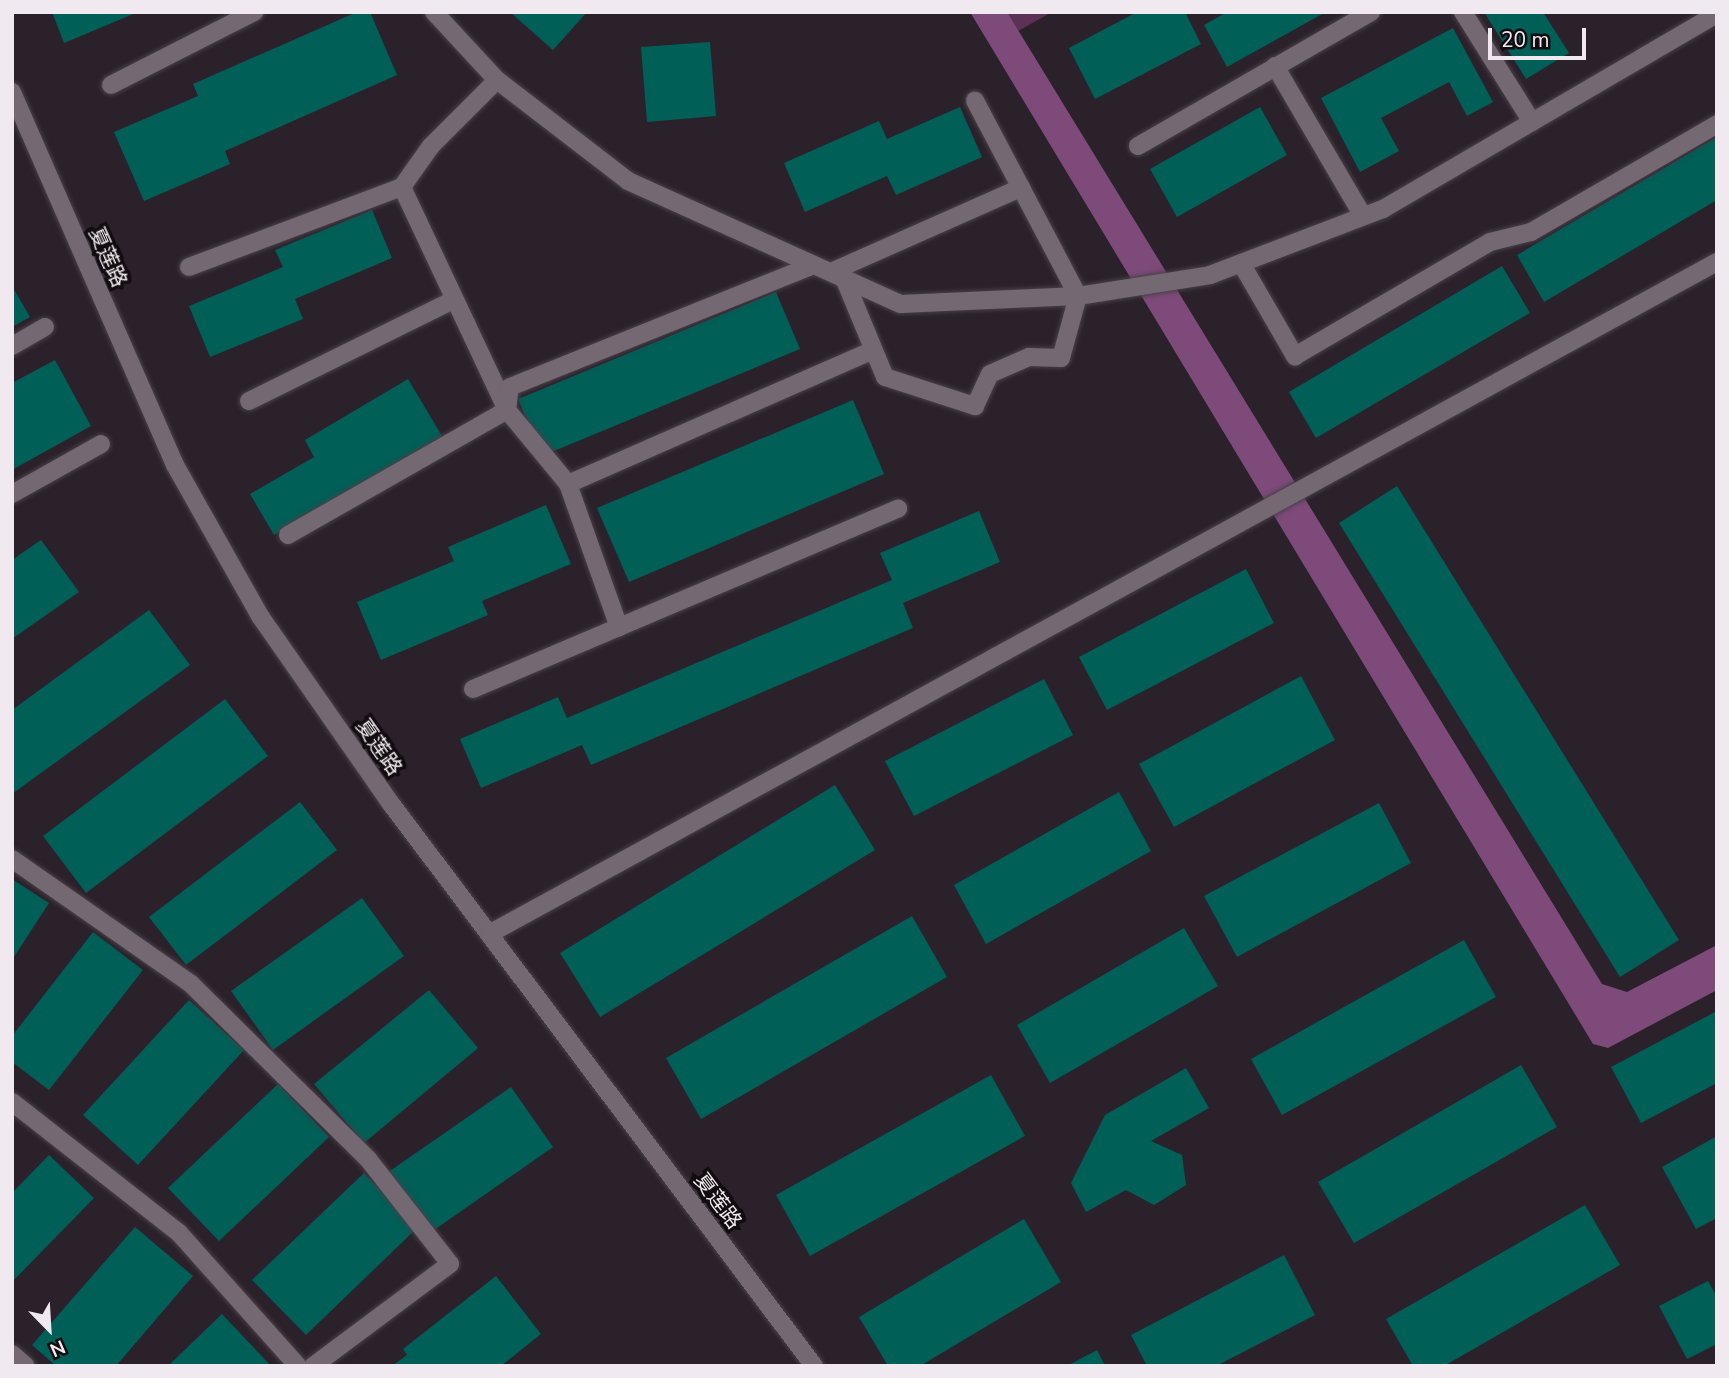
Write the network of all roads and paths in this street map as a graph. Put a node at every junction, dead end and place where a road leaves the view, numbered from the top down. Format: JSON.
{"nodes":[{"id":1,"x":254,"y":12,"type":"edge"},
{"id":2,"x":1371,"y":12,"type":"edge"},
{"id":3,"x":1463,"y":12,"type":"edge"},
{"id":4,"x":436,"y":13,"type":"edge"},
{"id":5,"x":1717,"y":14,"type":"edge"},
{"id":6,"x":1275,"y":66,"type":"junction"},
{"id":7,"x":497,"y":80,"type":"junction"},
{"id":8,"x":111,"y":85,"type":"dead end"},
{"id":9,"x":12,"y":92,"type":"edge"},
{"id":10,"x":975,"y":101,"type":"dead end"},
{"id":11,"x":1532,"y":122,"type":"junction"},
{"id":12,"x":1717,"y":124,"type":"edge"},
{"id":13,"x":1138,"y":146,"type":"dead end"},
{"id":14,"x":402,"y":187,"type":"junction"},
{"id":15,"x":1021,"y":188,"type":"junction"},
{"id":16,"x":1363,"y":216,"type":"junction"},
{"id":17,"x":1717,"y":262,"type":"edge"},
{"id":18,"x":1241,"y":263,"type":"junction"},
{"id":19,"x":813,"y":265,"type":"junction"},
{"id":20,"x":188,"y":267,"type":"dead end"},
{"id":21,"x":837,"y":275,"type":"junction"},
{"id":22,"x":1078,"y":296,"type":"junction"},
{"id":23,"x":453,"y":300,"type":"junction"},
{"id":24,"x":45,"y":327,"type":"dead end"},
{"id":25,"x":12,"y":346,"type":"edge"},
{"id":26,"x":873,"y":351,"type":"junction"},
{"id":27,"x":249,"y":401,"type":"dead end"},
{"id":28,"x":507,"y":410,"type":"junction"},
{"id":29,"x":101,"y":444,"type":"dead end"},
{"id":30,"x":568,"y":484,"type":"junction"},
{"id":31,"x":12,"y":494,"type":"edge"},
{"id":32,"x":898,"y":509,"type":"dead end"},
{"id":33,"x":288,"y":535,"type":"dead end"},
{"id":34,"x":619,"y":627,"type":"junction"},
{"id":35,"x":473,"y":689,"type":"dead end"},
{"id":36,"x":12,"y":859,"type":"edge"},
{"id":37,"x":489,"y":934,"type":"junction"},
{"id":38,"x":12,"y":1102,"type":"edge"},
{"id":39,"x":12,"y":1354,"type":"edge"},
{"id":40,"x":26,"y":1366,"type":"edge"},
{"id":41,"x":298,"y":1366,"type":"edge"},
{"id":42,"x":313,"y":1366,"type":"edge"},
{"id":43,"x":814,"y":1366,"type":"edge"}],
"edges":[{"from":1,"to":8,"type":"street"},
{"from":2,"to":6,"type":"street"},
{"from":3,"to":11,"type":"street"},
{"from":4,"to":7,"type":"street"},
{"from":5,"to":11,"type":"street"},
{"from":6,"to":13,"type":"street"},
{"from":6,"to":16,"type":"street"},
{"from":7,"to":14,"type":"street"},
{"from":7,"to":19,"type":"street"},
{"from":9,"to":37,"type":"street","name":"夏莲路"},
{"from":10,"to":15,"type":"street"},
{"from":11,"to":16,"type":"street"},
{"from":12,"to":18,"type":"street"},
{"from":14,"to":20,"type":"street"},
{"from":14,"to":23,"type":"street"},
{"from":15,"to":21,"type":"street"},
{"from":15,"to":22,"type":"street"},
{"from":16,"to":18,"type":"street"},
{"from":17,"to":37,"type":"street"},
{"from":18,"to":22,"type":"street"},
{"from":19,"to":21,"type":"street"},
{"from":19,"to":28,"type":"street"},
{"from":21,"to":22,"type":"street"},
{"from":21,"to":26,"type":"street"},
{"from":22,"to":26,"type":"street"},
{"from":23,"to":27,"type":"street"},
{"from":23,"to":28,"type":"street"},
{"from":24,"to":25,"type":"street"},
{"from":26,"to":30,"type":"street"},
{"from":28,"to":30,"type":"street"},
{"from":28,"to":33,"type":"street"},
{"from":29,"to":31,"type":"street"},
{"from":30,"to":34,"type":"street"},
{"from":32,"to":34,"type":"street"},
{"from":34,"to":35,"type":"street"},
{"from":36,"to":42,"type":"street"},
{"from":37,"to":43,"type":"street","name":"夏莲路"},
{"from":38,"to":41,"type":"street"},
{"from":39,"to":40,"type":"street"}]}
